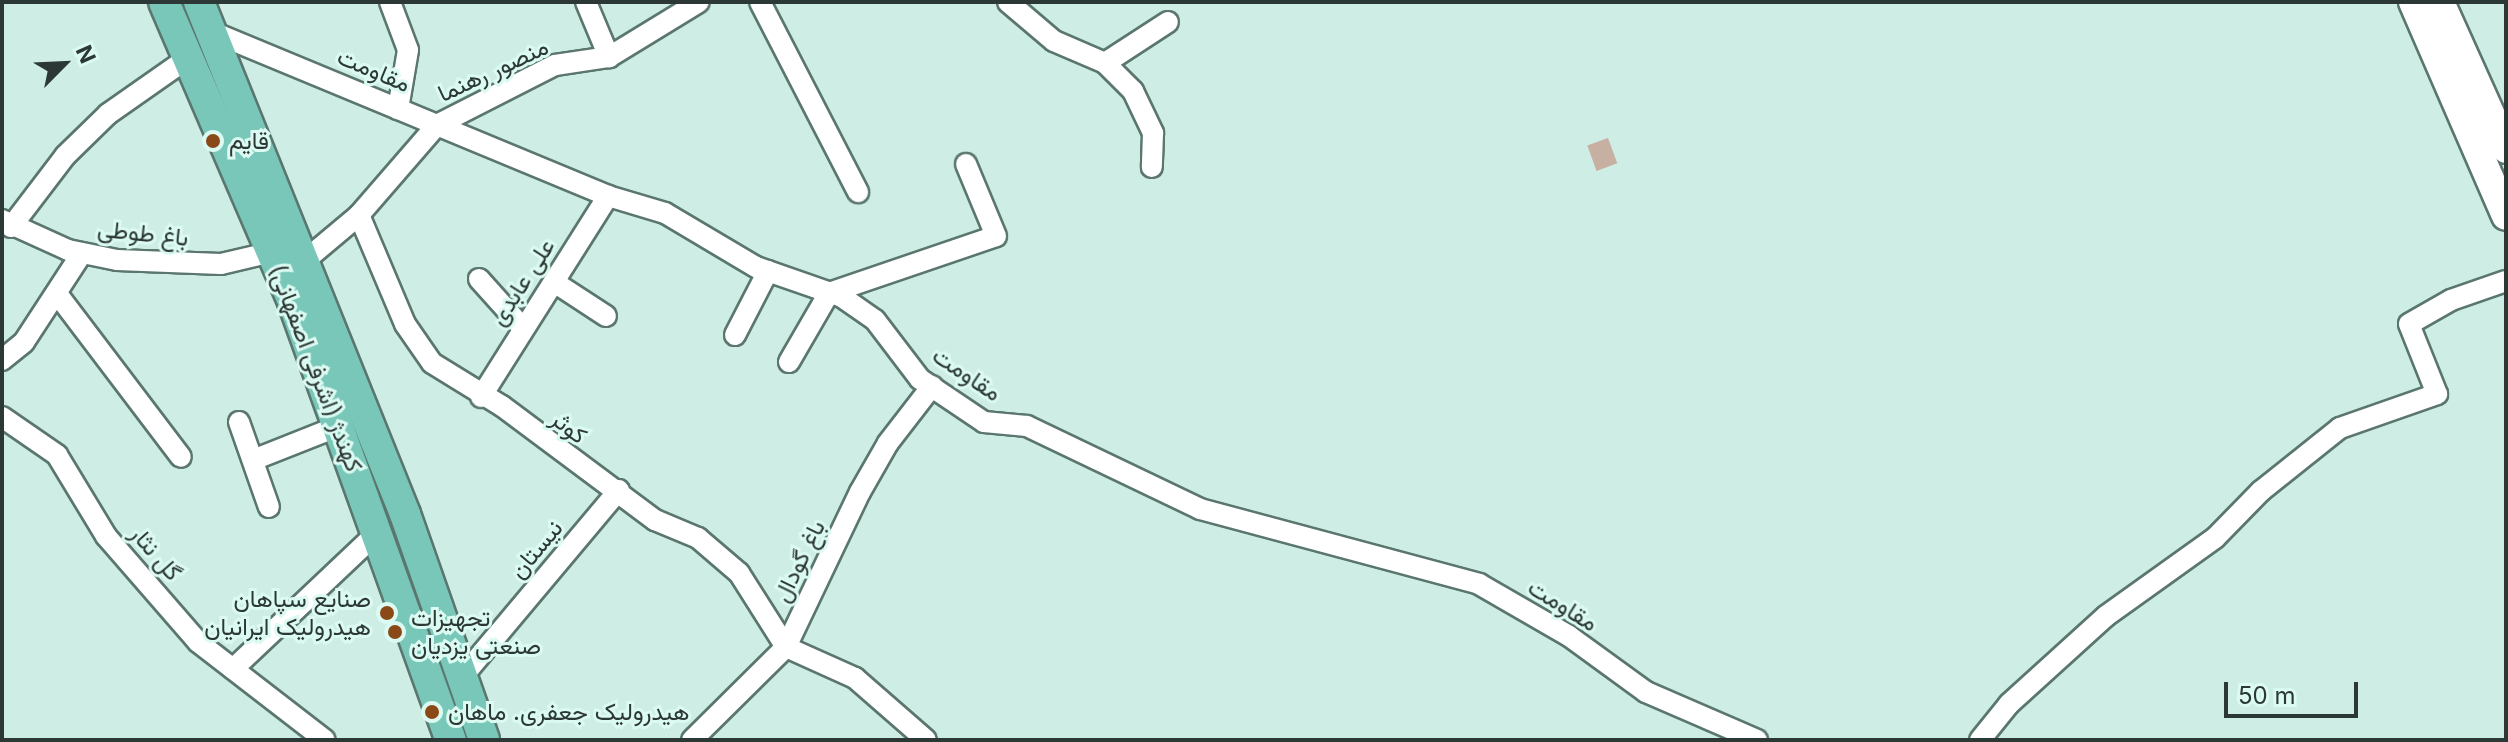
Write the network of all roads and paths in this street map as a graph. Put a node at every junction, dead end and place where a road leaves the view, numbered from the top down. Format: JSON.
{"nodes":[{"id":1,"x":164,"y":2,"type":"edge"},
{"id":2,"x":199,"y":2,"type":"edge"},
{"id":3,"x":390,"y":2,"type":"edge"},
{"id":4,"x":586,"y":2,"type":"edge"},
{"id":5,"x":760,"y":2,"type":"edge"},
{"id":6,"x":1008,"y":2,"type":"edge"},
{"id":7,"x":2413,"y":2,"type":"edge"},
{"id":8,"x":2440,"y":2,"type":"edge"},
{"id":9,"x":690,"y":4,"type":"edge"},
{"id":10,"x":1168,"y":22,"type":"dead end"},
{"id":11,"x":210,"y":31,"type":"junction"},
{"id":12,"x":609,"y":57,"type":"junction"},
{"id":13,"x":188,"y":58,"type":"junction"},
{"id":14,"x":2452,"y":58,"type":"junction"},
{"id":15,"x":1105,"y":63,"type":"junction"},
{"id":16,"x":398,"y":109,"type":"junction"},
{"id":17,"x":437,"y":125,"type":"junction"},
{"id":18,"x":2506,"y":149,"type":"edge"},
{"id":19,"x":966,"y":164,"type":"dead end"},
{"id":20,"x":1152,"y":167,"type":"dead end"},
{"id":21,"x":858,"y":192,"type":"dead end"},
{"id":22,"x":608,"y":196,"type":"junction"},
{"id":23,"x":359,"y":215,"type":"junction"},
{"id":24,"x":2506,"y":216,"type":"edge"},
{"id":25,"x":7,"y":224,"type":"edge"},
{"id":26,"x":272,"y":252,"type":"junction"},
{"id":27,"x":82,"y":253,"type":"junction"},
{"id":28,"x":303,"y":262,"type":"junction"},
{"id":29,"x":768,"y":271,"type":"junction"},
{"id":30,"x":479,"y":279,"type":"dead end"},
{"id":31,"x":2506,"y":281,"type":"edge"},
{"id":32,"x":554,"y":282,"type":"junction"},
{"id":33,"x":829,"y":293,"type":"junction"},
{"id":34,"x":58,"y":295,"type":"junction"},
{"id":35,"x":606,"y":316,"type":"dead end"},
{"id":36,"x":523,"y":328,"type":"junction"},
{"id":37,"x":735,"y":335,"type":"dead end"},
{"id":38,"x":2,"y":360,"type":"edge"},
{"id":39,"x":789,"y":362,"type":"dead end"},
{"id":40,"x":932,"y":386,"type":"junction"},
{"id":41,"x":481,"y":397,"type":"junction"},
{"id":42,"x":2,"y":417,"type":"edge"},
{"id":43,"x":351,"y":419,"type":"junction"},
{"id":44,"x":239,"y":422,"type":"dead end"},
{"id":45,"x":181,"y":457,"type":"dead end"},
{"id":46,"x":253,"y":460,"type":"junction"},
{"id":47,"x":361,"y":487,"type":"junction"},
{"id":48,"x":619,"y":490,"type":"junction"},
{"id":49,"x":269,"y":507,"type":"dead end"},
{"id":50,"x":378,"y":532,"type":"junction"},
{"id":51,"x":443,"y":623,"type":"junction"},
{"id":52,"x":786,"y":647,"type":"junction"},
{"id":53,"x":233,"y":669,"type":"junction"},
{"id":54,"x":462,"y":677,"type":"junction"},
{"id":55,"x":909,"y":725,"type":"junction"},
{"id":56,"x":700,"y":736,"type":"edge"},
{"id":57,"x":325,"y":740,"type":"edge"},
{"id":58,"x":451,"y":740,"type":"edge"},
{"id":59,"x":484,"y":740,"type":"edge"},
{"id":60,"x":893,"y":740,"type":"edge"},
{"id":61,"x":926,"y":740,"type":"edge"},
{"id":62,"x":1757,"y":740,"type":"edge"},
{"id":63,"x":1980,"y":740,"type":"edge"}],
"edges":[{"from":1,"to":13,"type":"main road","name":"کهندژ (اشرفی اصفهانی)"},
{"from":2,"to":11,"type":"main road","name":"کهندژ (اشرفی اصفهانی)"},
{"from":3,"to":16,"type":"street"},
{"from":4,"to":12,"type":"street"},
{"from":5,"to":21,"type":"street"},
{"from":6,"to":15,"type":"street"},
{"from":7,"to":14,"type":"main road"},
{"from":8,"to":14,"type":"main road"},
{"from":9,"to":12,"type":"street","name":"منصور رهنما"},
{"from":10,"to":15,"type":"street"},
{"from":11,"to":16,"type":"street","name":"مقاومت"},
{"from":11,"to":28,"type":"main road","name":"کهندژ (اشرفی اصفهانی)"},
{"from":12,"to":17,"type":"street","name":"منصور رهنما"},
{"from":13,"to":25,"type":"street","name":"باغ طوطی"},
{"from":13,"to":26,"type":"main road","name":"کهندژ (اشرفی اصفهانی)"},
{"from":14,"to":18,"type":"main road"},
{"from":14,"to":24,"type":"main road"},
{"from":15,"to":20,"type":"street"},
{"from":16,"to":17,"type":"street","name":"مقاومت"},
{"from":17,"to":22,"type":"street","name":"مقاومت"},
{"from":17,"to":23,"type":"street"},
{"from":19,"to":33,"type":"street"},
{"from":22,"to":29,"type":"street","name":"مقاومت"},
{"from":22,"to":32,"type":"street","name":"علی عابدی"},
{"from":23,"to":28,"type":"street"},
{"from":23,"to":41,"type":"street","name":"کوثر"},
{"from":25,"to":27,"type":"street","name":"باغ طوطی"},
{"from":26,"to":27,"type":"street","name":"باغ طوطی"},
{"from":26,"to":43,"type":"main road","name":"کهندژ (اشرفی اصفهانی)"},
{"from":27,"to":34,"type":"street"},
{"from":28,"to":43,"type":"main road","name":"کهندژ (اشرفی اصفهانی)"},
{"from":29,"to":33,"type":"street","name":"مقاومت"},
{"from":29,"to":37,"type":"street"},
{"from":30,"to":36,"type":"street"},
{"from":31,"to":63,"type":"street"},
{"from":32,"to":35,"type":"street"},
{"from":32,"to":36,"type":"street","name":"علی عابدی"},
{"from":33,"to":39,"type":"street"},
{"from":33,"to":40,"type":"street","name":"مقاومت"},
{"from":34,"to":38,"type":"street"},
{"from":34,"to":45,"type":"street"},
{"from":36,"to":41,"type":"street","name":"علی عابدی"},
{"from":40,"to":52,"type":"street","name":"باغ گودال"},
{"from":40,"to":62,"type":"street","name":"مقاومت"},
{"from":41,"to":48,"type":"street","name":"کوثر"},
{"from":42,"to":53,"type":"street","name":"گل نثار"},
{"from":43,"to":46,"type":"street"},
{"from":43,"to":47,"type":"main road","name":"کهندژ (اشرفی اصفهانی)"},
{"from":43,"to":51,"type":"main road","name":"کهندژ (اشرفی اصفهانی)"},
{"from":44,"to":46,"type":"street"},
{"from":46,"to":49,"type":"street"},
{"from":47,"to":50,"type":"main road","name":"کهندژ (اشرفی اصفهانی)"},
{"from":47,"to":51,"type":"main road"},
{"from":48,"to":52,"type":"street","name":"کوثر"},
{"from":48,"to":54,"type":"street","name":"نیستان"},
{"from":50,"to":53,"type":"street"},
{"from":50,"to":58,"type":"main road","name":"کهندژ (اشرفی اصفهانی)"},
{"from":51,"to":54,"type":"main road","name":"کهندژ (اشرفی اصفهانی)"},
{"from":52,"to":55,"type":"street"},
{"from":52,"to":56,"type":"street","name":"باغ گودال"},
{"from":53,"to":57,"type":"street","name":"گل نثار"},
{"from":54,"to":59,"type":"main road","name":"کهندژ (اشرفی اصفهانی)"},
{"from":55,"to":60,"type":"street"},
{"from":55,"to":61,"type":"street"}]}
